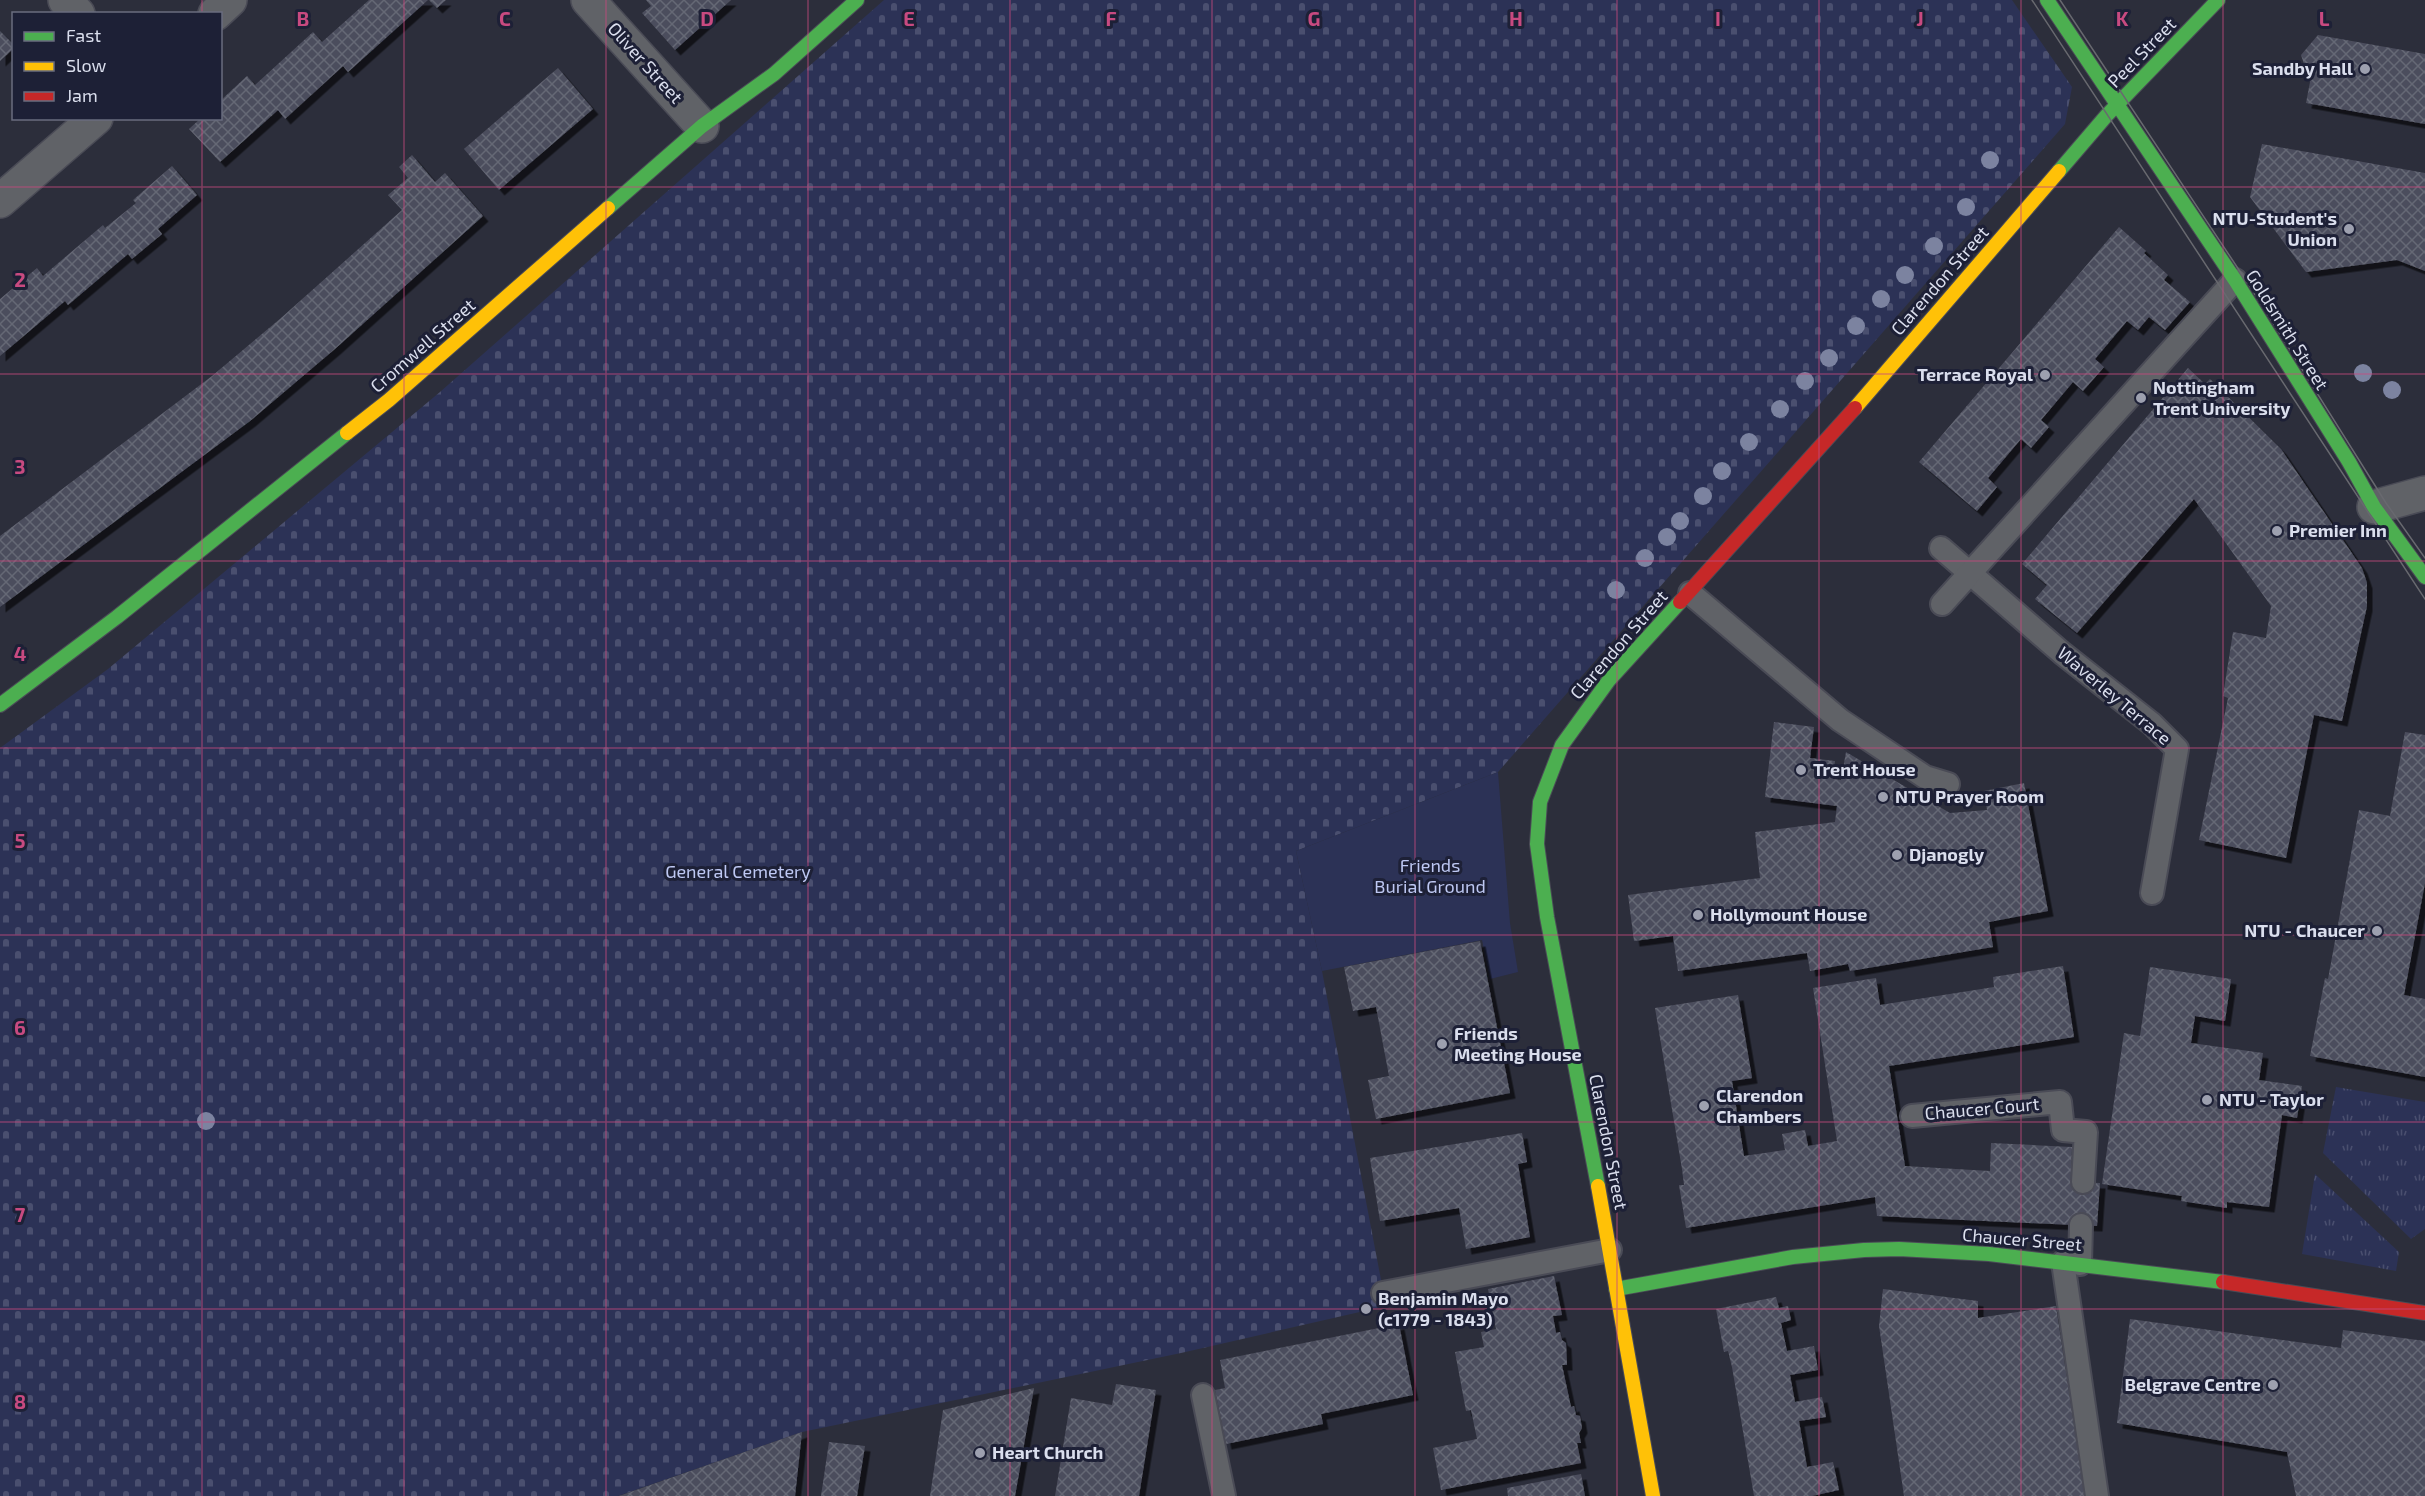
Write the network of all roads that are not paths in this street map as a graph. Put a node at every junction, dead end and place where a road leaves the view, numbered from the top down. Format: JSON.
{"nodes":[{"id":1,"x":65,"y":0,"type":"edge"},
{"id":2,"x":230,"y":0,"type":"edge"},
{"id":3,"x":588,"y":0,"type":"edge"},
{"id":4,"x":857,"y":0,"type":"edge"},
{"id":5,"x":2047,"y":0,"type":"edge"},
{"id":6,"x":2218,"y":0,"type":"edge"},
{"id":7,"x":76,"y":12,"type":"edge"},
{"id":8,"x":217,"y":12,"type":"edge"},
{"id":9,"x":2116,"y":105,"type":"junction"},
{"id":10,"x":94,"y":120,"type":"edge"},
{"id":11,"x":702,"y":126,"type":"junction"},
{"id":12,"x":0,"y":201,"type":"edge"},
{"id":13,"x":2235,"y":280,"type":"junction"},
{"id":14,"x":2425,"y":493,"type":"edge"},
{"id":15,"x":2374,"y":507,"type":"junction"},
{"id":16,"x":1941,"y":548,"type":"dead end"},
{"id":17,"x":1970,"y":572,"type":"junction"},
{"id":18,"x":2425,"y":577,"type":"edge"},
{"id":19,"x":1690,"y":593,"type":"junction"},
{"id":20,"x":1942,"y":604,"type":"dead end"},
{"id":21,"x":0,"y":705,"type":"edge"},
{"id":22,"x":1948,"y":784,"type":"dead end"},
{"id":23,"x":2152,"y":892,"type":"dead end"},
{"id":24,"x":1912,"y":1116,"type":"dead end"},
{"id":25,"x":2083,"y":1182,"type":"dead end"},
{"id":26,"x":2081,"y":1225,"type":"dead end"},
{"id":27,"x":1611,"y":1250,"type":"junction"},
{"id":28,"x":2072,"y":1263,"type":"junction"},
{"id":29,"x":1616,"y":1289,"type":"junction"},
{"id":30,"x":1383,"y":1293,"type":"dead end"},
{"id":31,"x":2425,"y":1313,"type":"edge"},
{"id":32,"x":1203,"y":1395,"type":"dead end"},
{"id":33,"x":1224,"y":1496,"type":"edge"},
{"id":34,"x":1653,"y":1496,"type":"edge"},
{"id":35,"x":2097,"y":1496,"type":"edge"}],
"edges":[{"from":1,"to":7,"type":"street"},
{"from":2,"to":8,"type":"street"},
{"from":3,"to":11,"type":"street","name":"Oliver Street"},
{"from":4,"to":11,"type":"street","name":"Cromwell Street"},
{"from":5,"to":9,"type":"street","name":"Goldsmith Street"},
{"from":6,"to":9,"type":"street","name":"Peel Street"},
{"from":9,"to":13,"type":"street","name":"Goldsmith Street"},
{"from":9,"to":19,"type":"street","name":"Clarendon Street"},
{"from":10,"to":12,"type":"street"},
{"from":11,"to":21,"type":"street","name":"Cromwell Street"},
{"from":13,"to":15,"type":"street","name":"Goldsmith Street"},
{"from":13,"to":17,"type":"lane"},
{"from":14,"to":15,"type":"street"},
{"from":15,"to":18,"type":"street","name":"Goldsmith Street"},
{"from":16,"to":17,"type":"lane"},
{"from":17,"to":20,"type":"lane"},
{"from":17,"to":23,"type":"lane","name":"Waverley Terrace"},
{"from":19,"to":22,"type":"lane"},
{"from":19,"to":27,"type":"street","name":"Clarendon Street"},
{"from":24,"to":25,"type":"lane","name":"Chaucer Court"},
{"from":26,"to":28,"type":"lane"},
{"from":27,"to":29,"type":"street","name":"Clarendon Street"},
{"from":27,"to":30,"type":"lane"},
{"from":28,"to":29,"type":"street","name":"Chaucer Street"},
{"from":28,"to":31,"type":"street","name":"Chaucer Street"},
{"from":28,"to":35,"type":"lane"},
{"from":29,"to":34,"type":"street","name":"Clarendon Street"},
{"from":32,"to":33,"type":"lane"}]}
